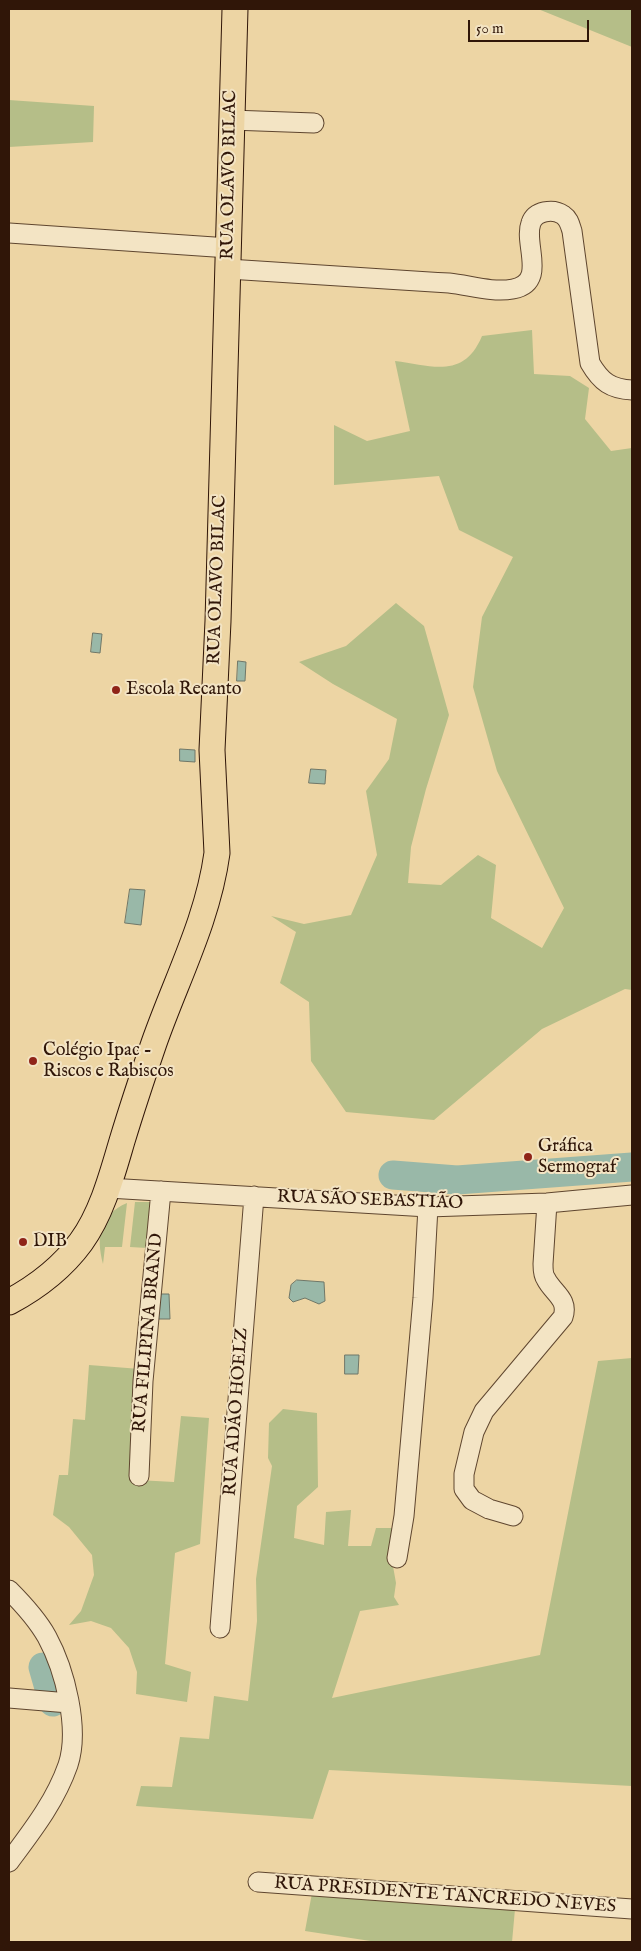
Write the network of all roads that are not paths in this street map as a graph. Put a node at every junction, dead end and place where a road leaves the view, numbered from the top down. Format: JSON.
{"nodes":[{"id":1,"x":235,"y":9,"type":"edge"},
{"id":2,"x":231,"y":120,"type":"junction"},
{"id":3,"x":314,"y":123,"type":"dead end"},
{"id":4,"x":9,"y":233,"type":"edge"},
{"id":5,"x":228,"y":259,"type":"junction"},
{"id":6,"x":632,"y":390,"type":"edge"},
{"id":7,"x":108,"y":1188,"type":"junction"},
{"id":8,"x":161,"y":1190,"type":"junction"},
{"id":9,"x":632,"y":1195,"type":"edge"},
{"id":10,"x":254,"y":1196,"type":"junction"},
{"id":11,"x":547,"y":1203,"type":"junction"},
{"id":12,"x":428,"y":1207,"type":"junction"},
{"id":13,"x":9,"y":1302,"type":"edge"},
{"id":14,"x":139,"y":1476,"type":"dead end"},
{"id":15,"x":513,"y":1516,"type":"dead end"},
{"id":16,"x":397,"y":1558,"type":"dead end"},
{"id":17,"x":9,"y":1590,"type":"edge"},
{"id":18,"x":220,"y":1628,"type":"dead end"},
{"id":19,"x":9,"y":1698,"type":"edge"},
{"id":20,"x":58,"y":1702,"type":"junction"},
{"id":21,"x":9,"y":1862,"type":"edge"},
{"id":22,"x":258,"y":1882,"type":"dead end"},
{"id":23,"x":632,"y":1909,"type":"edge"}],
"edges":[{"from":1,"to":2,"type":"main road","name":"RUA OLAVO BILAC"},
{"from":2,"to":3,"type":"street"},
{"from":2,"to":5,"type":"main road","name":"RUA OLAVO BILAC"},
{"from":4,"to":5,"type":"street"},
{"from":5,"to":6,"type":"street"},
{"from":5,"to":7,"type":"main road","name":"RUA OLAVO BILAC"},
{"from":7,"to":8,"type":"street","name":"RUA SÃO SEBASTIÃO"},
{"from":7,"to":13,"type":"main road","name":"RUA OLAVO BILAC"},
{"from":8,"to":10,"type":"street","name":"RUA SÃO SEBASTIÃO"},
{"from":8,"to":14,"type":"street","name":"RUA FILIPINA BRAND"},
{"from":9,"to":11,"type":"street","name":"RUA SÃO SEBASTIÃO"},
{"from":10,"to":12,"type":"street","name":"RUA SÃO SEBASTIÃO"},
{"from":10,"to":18,"type":"street","name":"RUA ADÃO HOELZ"},
{"from":11,"to":12,"type":"street","name":"RUA SÃO SEBASTIÃO"},
{"from":11,"to":15,"type":"street"},
{"from":12,"to":16,"type":"street"},
{"from":17,"to":20,"type":"street"},
{"from":19,"to":20,"type":"street"},
{"from":20,"to":21,"type":"street"},
{"from":22,"to":23,"type":"street","name":"RUA PRESIDENTE TANCREDO NEVES"}]}
